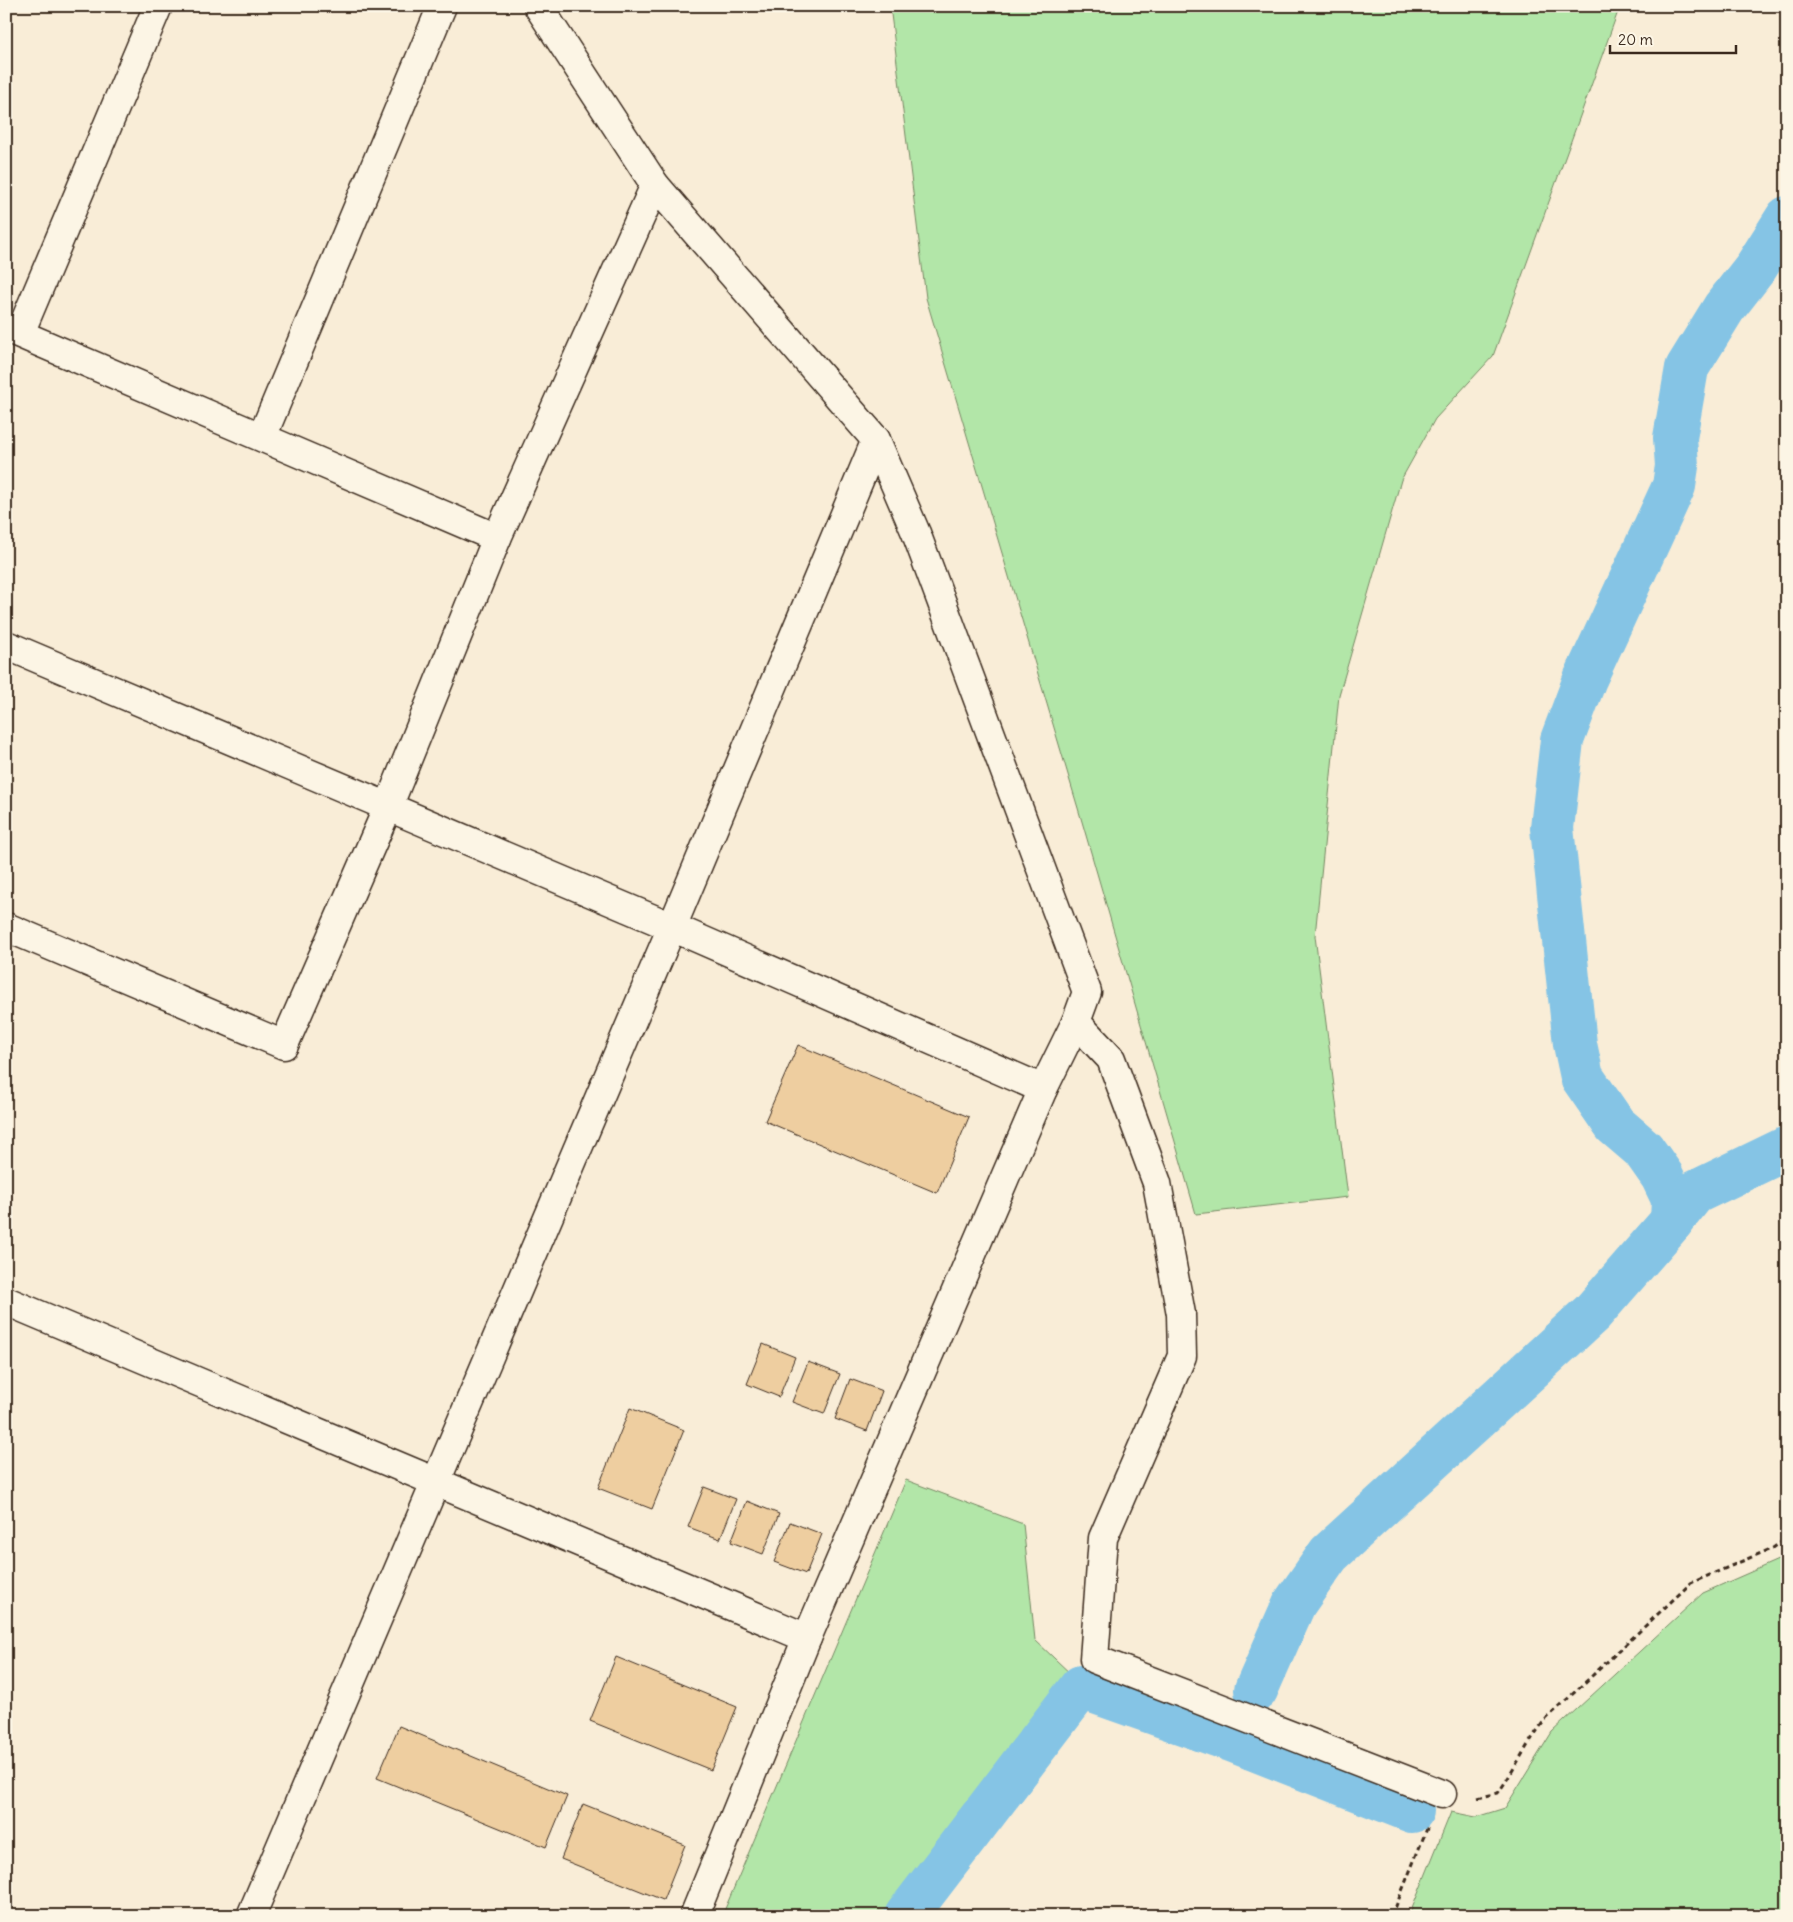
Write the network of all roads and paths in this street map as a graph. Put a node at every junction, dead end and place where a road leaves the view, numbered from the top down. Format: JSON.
{"nodes":[{"id":1,"x":158,"y":6,"type":"edge"},
{"id":2,"x":442,"y":6,"type":"edge"},
{"id":3,"x":538,"y":6,"type":"edge"},
{"id":4,"x":656,"y":185,"type":"junction"},
{"id":5,"x":13,"y":331,"type":"edge"},
{"id":6,"x":262,"y":437,"type":"junction"},
{"id":7,"x":876,"y":440,"type":"junction"},
{"id":8,"x":497,"y":538,"type":"junction"},
{"id":9,"x":6,"y":645,"type":"edge"},
{"id":10,"x":388,"y":806,"type":"junction"},
{"id":11,"x":6,"y":927,"type":"edge"},
{"id":12,"x":672,"y":927,"type":"junction"},
{"id":13,"x":1076,"y":1022,"type":"junction"},
{"id":14,"x":1044,"y":1089,"type":"junction"},
{"id":15,"x":6,"y":1301,"type":"edge"},
{"id":16,"x":434,"y":1482,"type":"junction"},
{"id":17,"x":1787,"y":1538,"type":"edge"},
{"id":18,"x":807,"y":1638,"type":"junction"},
{"id":19,"x":1442,"y":1794,"type":"junction"},
{"id":20,"x":251,"y":1916,"type":"edge"},
{"id":21,"x":694,"y":1916,"type":"edge"},
{"id":22,"x":1392,"y":1916,"type":"edge"}],
"edges":[{"from":1,"to":5,"type":"street"},
{"from":2,"to":6,"type":"street"},
{"from":3,"to":4,"type":"street"},
{"from":4,"to":7,"type":"street"},
{"from":4,"to":8,"type":"street"},
{"from":5,"to":6,"type":"street"},
{"from":6,"to":8,"type":"street"},
{"from":7,"to":12,"type":"street"},
{"from":7,"to":13,"type":"street"},
{"from":8,"to":10,"type":"street"},
{"from":9,"to":10,"type":"street"},
{"from":10,"to":11,"type":"street"},
{"from":10,"to":12,"type":"street"},
{"from":12,"to":14,"type":"street"},
{"from":12,"to":16,"type":"street"},
{"from":13,"to":14,"type":"street"},
{"from":13,"to":19,"type":"street"},
{"from":14,"to":18,"type":"street"},
{"from":15,"to":16,"type":"street"},
{"from":16,"to":18,"type":"street"},
{"from":16,"to":20,"type":"street"},
{"from":17,"to":19,"type":"path"},
{"from":18,"to":21,"type":"street"},
{"from":19,"to":22,"type":"path"}]}
